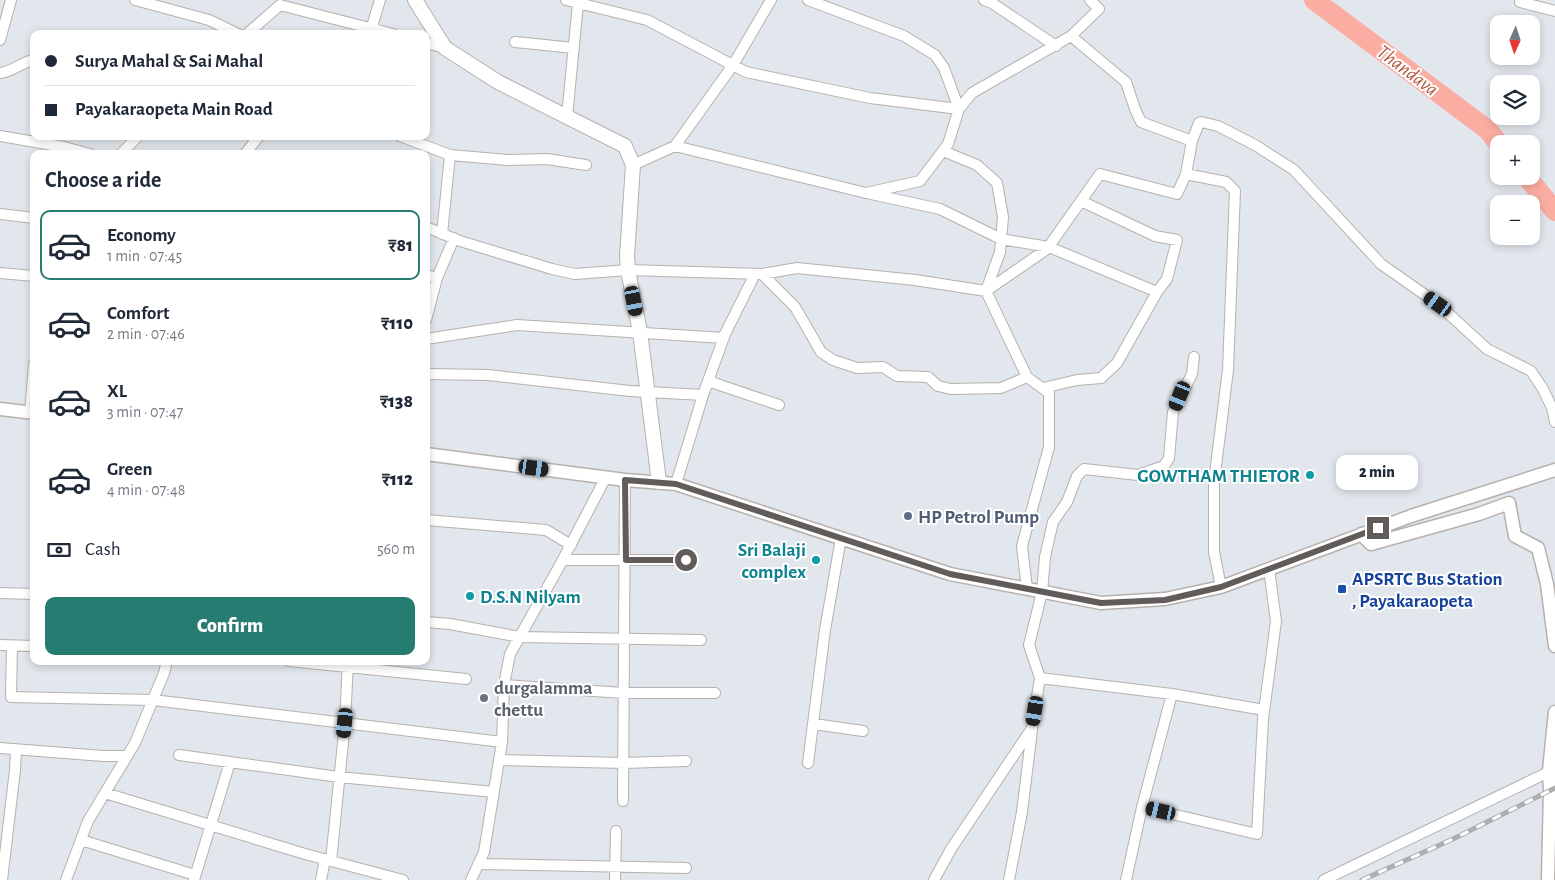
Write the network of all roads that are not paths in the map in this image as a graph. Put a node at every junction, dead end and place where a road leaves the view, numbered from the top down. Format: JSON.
{"nodes":[{"id":1,"x":11,"y":0,"type":"edge"},
{"id":2,"x":135,"y":0,"type":"edge"},
{"id":3,"x":380,"y":0,"type":"edge"},
{"id":4,"x":416,"y":0,"type":"edge"},
{"id":5,"x":566,"y":0,"type":"edge"},
{"id":6,"x":771,"y":0,"type":"edge"},
{"id":7,"x":808,"y":0,"type":"edge"},
{"id":8,"x":984,"y":0,"type":"edge"},
{"id":9,"x":1090,"y":0,"type":"edge"},
{"id":10,"x":1520,"y":2,"type":"dead end"},
{"id":11,"x":578,"y":3,"type":"junction"},
{"id":12,"x":1555,"y":11,"type":"edge"},
{"id":13,"x":230,"y":30,"type":"edge"},
{"id":14,"x":252,"y":30,"type":"edge"},
{"id":15,"x":368,"y":30,"type":"edge"},
{"id":16,"x":371,"y":30,"type":"edge"},
{"id":17,"x":1071,"y":36,"type":"junction"},
{"id":18,"x":0,"y":40,"type":"edge"},
{"id":19,"x":515,"y":42,"type":"dead end"},
{"id":20,"x":430,"y":44,"type":"edge"},
{"id":21,"x":1056,"y":46,"type":"junction"},
{"id":22,"x":445,"y":48,"type":"junction"},
{"id":23,"x":574,"y":48,"type":"junction"},
{"id":24,"x":30,"y":61,"type":"edge"},
{"id":25,"x":733,"y":65,"type":"junction"},
{"id":26,"x":0,"y":73,"type":"edge"},
{"id":27,"x":960,"y":109,"type":"junction"},
{"id":28,"x":567,"y":117,"type":"junction"},
{"id":29,"x":0,"y":136,"type":"edge"},
{"id":30,"x":134,"y":140,"type":"edge"},
{"id":31,"x":256,"y":140,"type":"edge"},
{"id":32,"x":411,"y":140,"type":"edge"},
{"id":33,"x":1192,"y":141,"type":"junction"},
{"id":34,"x":675,"y":146,"type":"junction"},
{"id":35,"x":62,"y":150,"type":"edge"},
{"id":36,"x":125,"y":150,"type":"edge"},
{"id":37,"x":248,"y":150,"type":"edge"},
{"id":38,"x":942,"y":151,"type":"junction"},
{"id":39,"x":450,"y":155,"type":"junction"},
{"id":40,"x":586,"y":164,"type":"dead end"},
{"id":41,"x":633,"y":165,"type":"junction"},
{"id":42,"x":1186,"y":174,"type":"junction"},
{"id":43,"x":866,"y":193,"type":"junction"},
{"id":44,"x":1081,"y":201,"type":"junction"},
{"id":45,"x":0,"y":214,"type":"edge"},
{"id":46,"x":30,"y":218,"type":"edge"},
{"id":47,"x":430,"y":229,"type":"edge"},
{"id":48,"x":442,"y":234,"type":"junction"},
{"id":49,"x":454,"y":238,"type":"junction"},
{"id":50,"x":1001,"y":239,"type":"junction"},
{"id":51,"x":1049,"y":247,"type":"junction"},
{"id":52,"x":628,"y":270,"type":"junction"},
{"id":53,"x":0,"y":273,"type":"edge"},
{"id":54,"x":758,"y":274,"type":"junction"},
{"id":55,"x":30,"y":276,"type":"edge"},
{"id":56,"x":430,"y":276,"type":"edge"},
{"id":57,"x":437,"y":278,"type":"junction"},
{"id":58,"x":986,"y":292,"type":"junction"},
{"id":59,"x":1157,"y":292,"type":"junction"},
{"id":60,"x":430,"y":305,"type":"edge"},
{"id":61,"x":640,"y":332,"type":"junction"},
{"id":62,"x":430,"y":338,"type":"edge"},
{"id":63,"x":724,"y":338,"type":"junction"},
{"id":64,"x":1194,"y":357,"type":"dead end"},
{"id":65,"x":430,"y":374,"type":"edge"},
{"id":66,"x":1027,"y":377,"type":"junction"},
{"id":67,"x":708,"y":381,"type":"junction"},
{"id":68,"x":1043,"y":388,"type":"junction"},
{"id":69,"x":648,"y":392,"type":"junction"},
{"id":70,"x":703,"y":396,"type":"junction"},
{"id":71,"x":780,"y":405,"type":"dead end"},
{"id":72,"x":0,"y":410,"type":"edge"},
{"id":73,"x":30,"y":413,"type":"edge"},
{"id":74,"x":1555,"y":422,"type":"edge"},
{"id":75,"x":430,"y":455,"type":"edge"},
{"id":76,"x":1555,"y":470,"type":"edge"},
{"id":77,"x":606,"y":477,"type":"junction"},
{"id":78,"x":625,"y":480,"type":"junction"},
{"id":79,"x":659,"y":482,"type":"junction"},
{"id":80,"x":676,"y":484,"type":"junction"},
{"id":81,"x":430,"y":520,"type":"edge"},
{"id":82,"x":1361,"y":534,"type":"junction"},
{"id":83,"x":840,"y":538,"type":"junction"},
{"id":84,"x":571,"y":545,"type":"junction"},
{"id":85,"x":563,"y":560,"type":"junction"},
{"id":86,"x":626,"y":560,"type":"junction"},
{"id":87,"x":686,"y":560,"type":"dead end"},
{"id":88,"x":1269,"y":569,"type":"junction"},
{"id":89,"x":1221,"y":587,"type":"junction"},
{"id":90,"x":1026,"y":588,"type":"junction"},
{"id":91,"x":1042,"y":592,"type":"junction"},
{"id":92,"x":0,"y":593,"type":"edge"},
{"id":93,"x":30,"y":594,"type":"edge"},
{"id":94,"x":430,"y":622,"type":"edge"},
{"id":95,"x":520,"y":638,"type":"junction"},
{"id":96,"x":625,"y":638,"type":"junction"},
{"id":97,"x":701,"y":640,"type":"dead end"},
{"id":98,"x":0,"y":645,"type":"edge"},
{"id":99,"x":12,"y":646,"type":"junction"},
{"id":100,"x":30,"y":646,"type":"edge"},
{"id":101,"x":1555,"y":646,"type":"edge"},
{"id":102,"x":166,"y":665,"type":"edge"},
{"id":103,"x":348,"y":665,"type":"edge"},
{"id":104,"x":1040,"y":678,"type":"junction"},
{"id":105,"x":466,"y":679,"type":"dead end"},
{"id":106,"x":504,"y":685,"type":"junction"},
{"id":107,"x":624,"y":693,"type":"junction"},
{"id":108,"x":715,"y":693,"type":"dead end"},
{"id":109,"x":1172,"y":694,"type":"junction"},
{"id":110,"x":153,"y":700,"type":"junction"},
{"id":111,"x":1264,"y":710,"type":"junction"},
{"id":112,"x":1555,"y":712,"type":"edge"},
{"id":113,"x":345,"y":723,"type":"junction"},
{"id":114,"x":814,"y":724,"type":"junction"},
{"id":115,"x":1032,"y":728,"type":"junction"},
{"id":116,"x":862,"y":731,"type":"dead end"},
{"id":117,"x":502,"y":742,"type":"junction"},
{"id":118,"x":0,"y":748,"type":"edge"},
{"id":119,"x":16,"y":750,"type":"junction"},
{"id":120,"x":179,"y":755,"type":"dead end"},
{"id":121,"x":127,"y":756,"type":"junction"},
{"id":122,"x":499,"y":760,"type":"junction"},
{"id":123,"x":686,"y":761,"type":"dead end"},
{"id":124,"x":230,"y":762,"type":"junction"},
{"id":125,"x":624,"y":763,"type":"junction"},
{"id":126,"x":808,"y":763,"type":"dead end"},
{"id":127,"x":1552,"y":770,"type":"edge"},
{"id":128,"x":339,"y":776,"type":"junction"},
{"id":129,"x":494,"y":792,"type":"junction"},
{"id":130,"x":105,"y":793,"type":"junction"},
{"id":131,"x":623,"y":801,"type":"dead end"},
{"id":132,"x":1142,"y":807,"type":"junction"},
{"id":133,"x":211,"y":826,"type":"junction"},
{"id":134,"x":616,"y":831,"type":"dead end"},
{"id":135,"x":81,"y":840,"type":"junction"},
{"id":136,"x":328,"y":860,"type":"junction"},
{"id":137,"x":478,"y":864,"type":"junction"},
{"id":138,"x":615,"y":866,"type":"junction"},
{"id":139,"x":686,"y":868,"type":"dead end"},
{"id":140,"x":195,"y":878,"type":"edge"},
{"id":141,"x":2,"y":880,"type":"edge"},
{"id":142,"x":66,"y":880,"type":"edge"},
{"id":143,"x":321,"y":880,"type":"edge"},
{"id":144,"x":403,"y":880,"type":"edge"},
{"id":145,"x":471,"y":880,"type":"edge"},
{"id":146,"x":615,"y":880,"type":"edge"},
{"id":147,"x":934,"y":880,"type":"edge"},
{"id":148,"x":1009,"y":880,"type":"edge"},
{"id":149,"x":1126,"y":880,"type":"edge"},
{"id":150,"x":1324,"y":880,"type":"edge"},
{"id":151,"x":1548,"y":880,"type":"edge"}],
"edges":[{"from":1,"to":18,"type":"street"},
{"from":2,"to":13,"type":"street"},
{"from":3,"to":16,"type":"street"},
{"from":4,"to":22,"type":"main road"},
{"from":5,"to":11,"type":"street"},
{"from":6,"to":25,"type":"street"},
{"from":7,"to":27,"type":"street"},
{"from":8,"to":21,"type":"street"},
{"from":9,"to":17,"type":"street"},
{"from":10,"to":12,"type":"street"},
{"from":11,"to":23,"type":"street"},
{"from":11,"to":25,"type":"street"},
{"from":14,"to":15,"type":"street"},
{"from":17,"to":21,"type":"street"},
{"from":17,"to":33,"type":"street"},
{"from":19,"to":23,"type":"street"},
{"from":20,"to":22,"type":"street"},
{"from":21,"to":27,"type":"street"},
{"from":22,"to":28,"type":"main road"},
{"from":23,"to":28,"type":"street"},
{"from":24,"to":26,"type":"street"},
{"from":25,"to":27,"type":"street"},
{"from":25,"to":34,"type":"street"},
{"from":27,"to":38,"type":"street"},
{"from":28,"to":41,"type":"main road"},
{"from":29,"to":35,"type":"street"},
{"from":30,"to":36,"type":"street"},
{"from":31,"to":37,"type":"street"},
{"from":32,"to":39,"type":"street"},
{"from":33,"to":42,"type":"street"},
{"from":33,"to":74,"type":"street"},
{"from":34,"to":41,"type":"street"},
{"from":34,"to":43,"type":"street"},
{"from":38,"to":43,"type":"street"},
{"from":38,"to":50,"type":"street"},
{"from":39,"to":40,"type":"street"},
{"from":39,"to":48,"type":"street"},
{"from":41,"to":52,"type":"main road"},
{"from":42,"to":44,"type":"street"},
{"from":42,"to":89,"type":"street"},
{"from":43,"to":50,"type":"street"},
{"from":44,"to":51,"type":"street"},
{"from":44,"to":59,"type":"street"},
{"from":45,"to":46,"type":"street"},
{"from":47,"to":48,"type":"street"},
{"from":48,"to":49,"type":"street"},
{"from":49,"to":52,"type":"street"},
{"from":49,"to":57,"type":"street"},
{"from":50,"to":51,"type":"street"},
{"from":50,"to":58,"type":"street"},
{"from":51,"to":58,"type":"street"},
{"from":51,"to":59,"type":"street"},
{"from":52,"to":54,"type":"street"},
{"from":52,"to":61,"type":"main road"},
{"from":53,"to":55,"type":"street"},
{"from":54,"to":58,"type":"street"},
{"from":54,"to":63,"type":"street"},
{"from":54,"to":66,"type":"street"},
{"from":56,"to":57,"type":"street"},
{"from":57,"to":60,"type":"street"},
{"from":58,"to":66,"type":"street"},
{"from":59,"to":68,"type":"street"},
{"from":61,"to":62,"type":"street"},
{"from":61,"to":63,"type":"street"},
{"from":61,"to":69,"type":"main road"},
{"from":63,"to":67,"type":"street"},
{"from":64,"to":91,"type":"street"},
{"from":65,"to":69,"type":"street"},
{"from":66,"to":68,"type":"street"},
{"from":67,"to":70,"type":"street"},
{"from":67,"to":71,"type":"street"},
{"from":68,"to":90,"type":"street"},
{"from":69,"to":70,"type":"street"},
{"from":69,"to":79,"type":"main road"},
{"from":70,"to":80,"type":"street"},
{"from":72,"to":73,"type":"street"},
{"from":75,"to":77,"type":"street"},
{"from":76,"to":82,"type":"street"},
{"from":77,"to":78,"type":"street"},
{"from":77,"to":84,"type":"street"},
{"from":78,"to":79,"type":"street"},
{"from":78,"to":86,"type":"street"},
{"from":79,"to":80,"type":"street"},
{"from":80,"to":83,"type":"street"},
{"from":81,"to":84,"type":"street"},
{"from":82,"to":88,"type":"street"},
{"from":82,"to":101,"type":"street"},
{"from":83,"to":90,"type":"street"},
{"from":83,"to":114,"type":"street"},
{"from":84,"to":85,"type":"street"},
{"from":85,"to":86,"type":"street"},
{"from":85,"to":95,"type":"street"},
{"from":86,"to":87,"type":"street"},
{"from":86,"to":96,"type":"street"},
{"from":88,"to":89,"type":"street"},
{"from":88,"to":111,"type":"street"},
{"from":89,"to":91,"type":"street"},
{"from":90,"to":91,"type":"street"},
{"from":91,"to":104,"type":"street"},
{"from":92,"to":93,"type":"street"},
{"from":94,"to":95,"type":"street"},
{"from":95,"to":96,"type":"street"},
{"from":95,"to":106,"type":"street"},
{"from":96,"to":97,"type":"street"},
{"from":96,"to":107,"type":"street"},
{"from":98,"to":99,"type":"street"},
{"from":99,"to":100,"type":"street"},
{"from":99,"to":110,"type":"street"},
{"from":102,"to":110,"type":"street"},
{"from":103,"to":105,"type":"street"},
{"from":103,"to":113,"type":"street"},
{"from":104,"to":109,"type":"street"},
{"from":104,"to":115,"type":"street"},
{"from":106,"to":107,"type":"street"},
{"from":106,"to":117,"type":"street"},
{"from":107,"to":108,"type":"street"},
{"from":107,"to":125,"type":"street"},
{"from":109,"to":111,"type":"street"},
{"from":109,"to":132,"type":"street"},
{"from":110,"to":113,"type":"street"},
{"from":110,"to":121,"type":"street"},
{"from":111,"to":132,"type":"street"},
{"from":112,"to":127,"type":"street"},
{"from":113,"to":117,"type":"street"},
{"from":113,"to":128,"type":"street"},
{"from":114,"to":116,"type":"street"},
{"from":114,"to":126,"type":"street"},
{"from":115,"to":147,"type":"street"},
{"from":115,"to":148,"type":"street"},
{"from":117,"to":122,"type":"street"},
{"from":118,"to":119,"type":"street"},
{"from":119,"to":121,"type":"street"},
{"from":119,"to":141,"type":"street"},
{"from":120,"to":124,"type":"street"},
{"from":121,"to":130,"type":"street"},
{"from":122,"to":125,"type":"street"},
{"from":122,"to":129,"type":"street"},
{"from":123,"to":125,"type":"street"},
{"from":124,"to":128,"type":"street"},
{"from":124,"to":133,"type":"street"},
{"from":125,"to":131,"type":"street"},
{"from":127,"to":150,"type":"street"},
{"from":127,"to":151,"type":"street"},
{"from":128,"to":129,"type":"street"},
{"from":128,"to":136,"type":"street"},
{"from":129,"to":137,"type":"street"},
{"from":130,"to":133,"type":"street"},
{"from":130,"to":135,"type":"street"},
{"from":132,"to":149,"type":"street"},
{"from":133,"to":136,"type":"street"},
{"from":133,"to":140,"type":"street"},
{"from":134,"to":138,"type":"street"},
{"from":135,"to":140,"type":"street"},
{"from":135,"to":142,"type":"street"},
{"from":136,"to":143,"type":"street"},
{"from":136,"to":144,"type":"street"},
{"from":137,"to":138,"type":"street"},
{"from":137,"to":145,"type":"street"},
{"from":138,"to":139,"type":"street"},
{"from":138,"to":146,"type":"street"}]}
